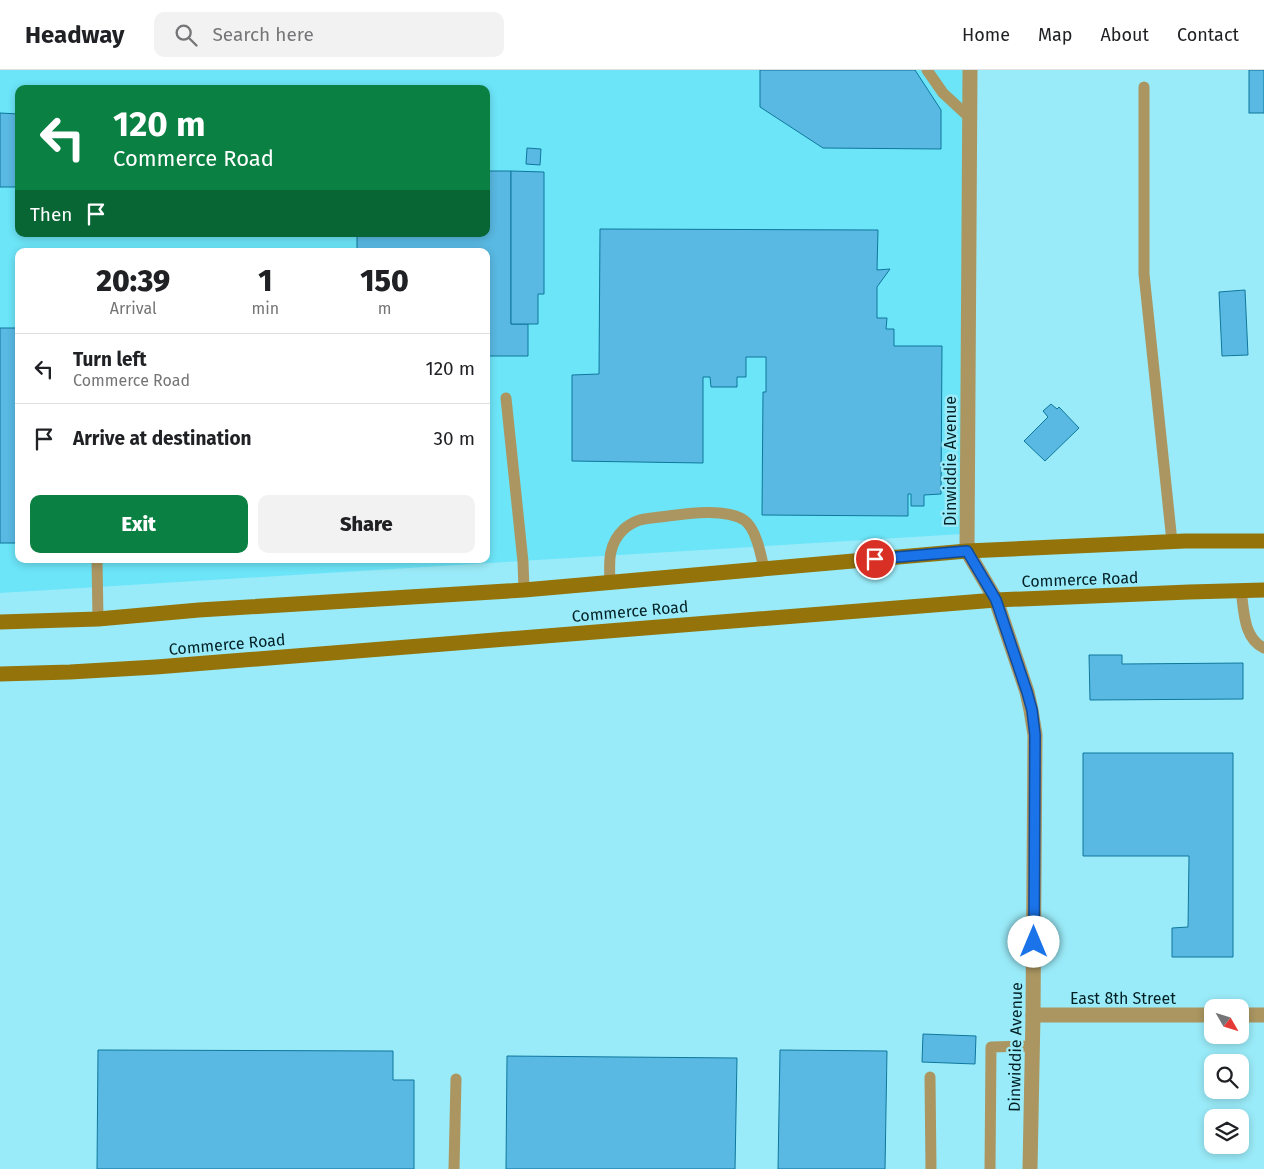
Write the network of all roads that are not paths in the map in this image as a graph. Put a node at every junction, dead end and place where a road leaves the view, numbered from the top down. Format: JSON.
{"nodes":[{"id":1,"x":927,"y":70,"type":"edge"},
{"id":2,"x":970,"y":70,"type":"edge"},
{"id":3,"x":1144,"y":87,"type":"dead end"},
{"id":4,"x":970,"y":118,"type":"junction"},
{"id":5,"x":506,"y":398,"type":"dead end"},
{"id":6,"x":1264,"y":541,"type":"edge"},
{"id":7,"x":1172,"y":542,"type":"junction"},
{"id":8,"x":967,"y":551,"type":"junction"},
{"id":9,"x":97,"y":563,"type":"edge"},
{"id":10,"x":764,"y":569,"type":"junction"},
{"id":11,"x":610,"y":582,"type":"junction"},
{"id":12,"x":524,"y":590,"type":"junction"},
{"id":13,"x":1241,"y":590,"type":"junction"},
{"id":14,"x":1264,"y":590,"type":"edge"},
{"id":15,"x":996,"y":600,"type":"junction"},
{"id":16,"x":98,"y":619,"type":"junction"},
{"id":17,"x":0,"y":622,"type":"edge"},
{"id":18,"x":1264,"y":648,"type":"edge"},
{"id":19,"x":0,"y":674,"type":"edge"},
{"id":20,"x":1033,"y":1015,"type":"junction"},
{"id":21,"x":1204,"y":1015,"type":"edge"},
{"id":22,"x":1249,"y":1015,"type":"edge"},
{"id":23,"x":1264,"y":1015,"type":"edge"},
{"id":24,"x":1033,"y":1046,"type":"junction"},
{"id":25,"x":930,"y":1077,"type":"dead end"},
{"id":26,"x":456,"y":1079,"type":"dead end"},
{"id":27,"x":454,"y":1169,"type":"edge"},
{"id":28,"x":931,"y":1169,"type":"edge"},
{"id":29,"x":990,"y":1169,"type":"edge"},
{"id":30,"x":1030,"y":1169,"type":"edge"}],
"edges":[{"from":1,"to":4,"type":"lane"},
{"from":2,"to":4,"type":"street","name":"Dinwiddie Avenue"},
{"from":3,"to":7,"type":"lane"},
{"from":4,"to":8,"type":"street","name":"Dinwiddie Avenue"},
{"from":5,"to":12,"type":"lane"},
{"from":6,"to":7,"type":"main road","name":"Commerce Road"},
{"from":7,"to":8,"type":"main road","name":"Commerce Road"},
{"from":8,"to":10,"type":"main road","name":"Commerce Road"},
{"from":8,"to":15,"type":"street","name":"Dinwiddie Avenue"},
{"from":9,"to":16,"type":"lane"},
{"from":10,"to":11,"type":"main road","name":"Commerce Road"},
{"from":10,"to":11,"type":"lane"},
{"from":11,"to":12,"type":"main road","name":"Commerce Road"},
{"from":12,"to":16,"type":"main road","name":"Commerce Road"},
{"from":13,"to":14,"type":"main road","name":"Commerce Road"},
{"from":13,"to":15,"type":"main road","name":"Commerce Road"},
{"from":13,"to":18,"type":"lane"},
{"from":15,"to":19,"type":"main road","name":"Commerce Road"},
{"from":15,"to":20,"type":"street","name":"Dinwiddie Avenue"},
{"from":16,"to":17,"type":"main road","name":"Commerce Road"},
{"from":20,"to":21,"type":"street","name":"East 8th Street"},
{"from":20,"to":24,"type":"street","name":"Dinwiddie Avenue"},
{"from":22,"to":23,"type":"street"},
{"from":24,"to":29,"type":"lane"},
{"from":24,"to":30,"type":"street","name":"Dinwiddie Avenue"},
{"from":25,"to":28,"type":"lane"},
{"from":26,"to":27,"type":"lane"}]}
